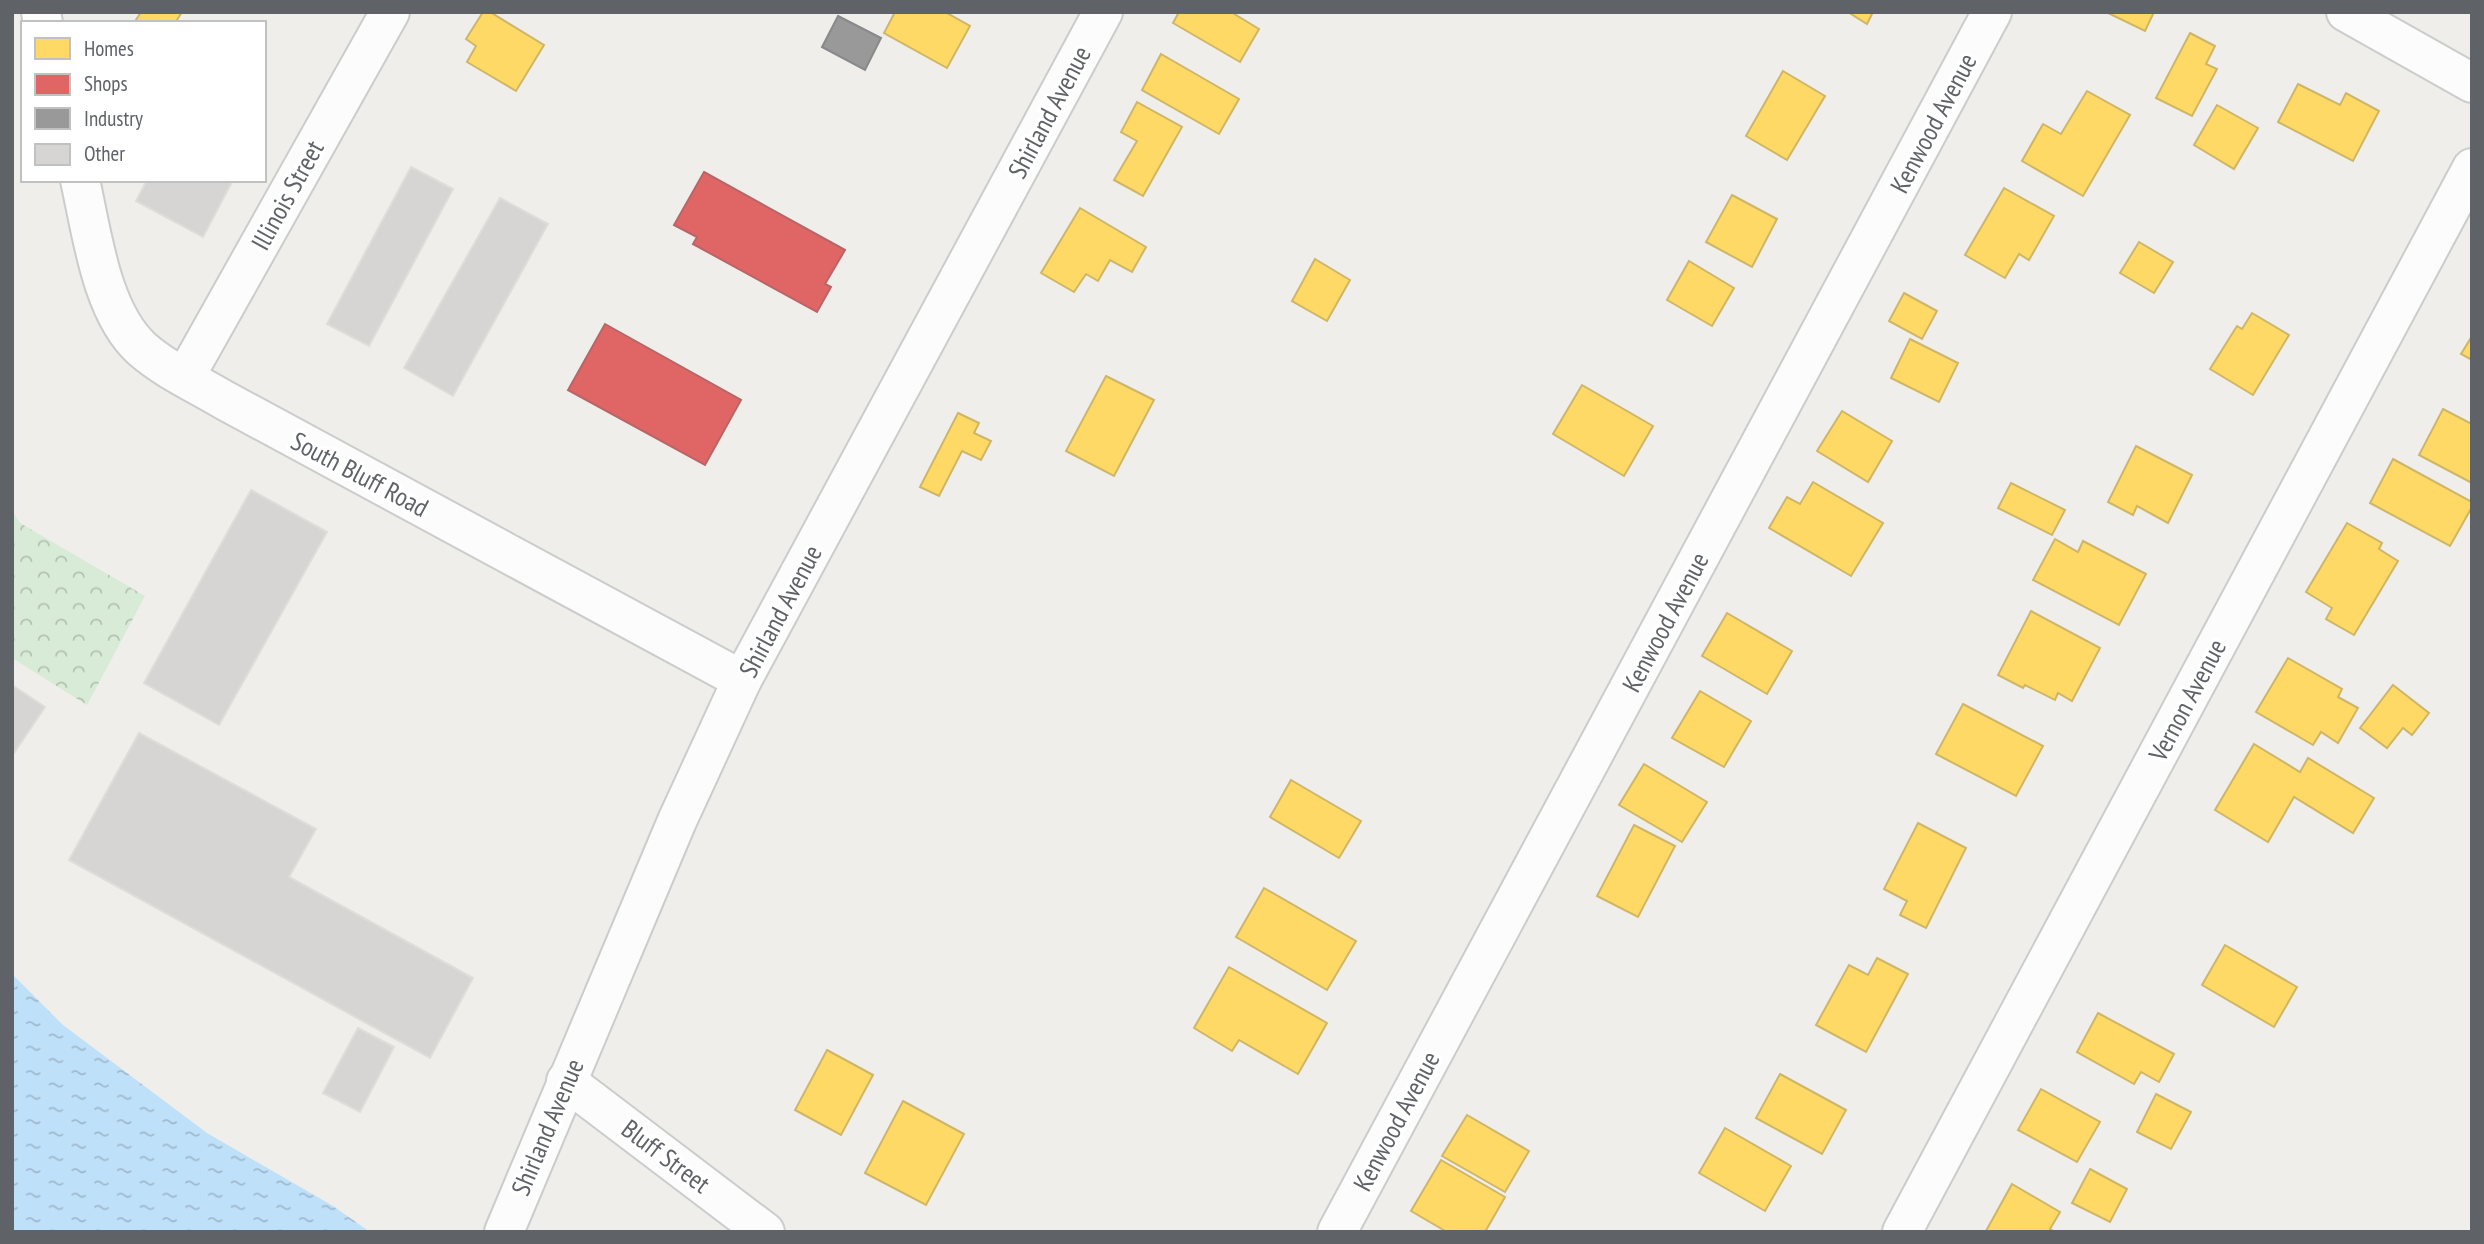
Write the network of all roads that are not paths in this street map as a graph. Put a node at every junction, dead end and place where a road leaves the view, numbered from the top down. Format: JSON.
{"nodes":[{"id":1,"x":390,"y":12,"type":"edge"},
{"id":2,"x":1103,"y":12,"type":"edge"},
{"id":3,"x":1992,"y":12,"type":"edge"},
{"id":4,"x":2346,"y":12,"type":"edge"},
{"id":5,"x":2472,"y":83,"type":"edge"},
{"id":6,"x":2472,"y":168,"type":"edge"},
{"id":7,"x":80,"y":182,"type":"edge"},
{"id":8,"x":185,"y":377,"type":"junction"},
{"id":9,"x":743,"y":680,"type":"junction"},
{"id":10,"x":566,"y":1081,"type":"junction"},
{"id":11,"x":504,"y":1232,"type":"edge"},
{"id":12,"x":765,"y":1232,"type":"edge"},
{"id":13,"x":1337,"y":1232,"type":"edge"},
{"id":14,"x":1902,"y":1232,"type":"edge"}],
"edges":[{"from":1,"to":8,"type":"street","name":"Illinois Street"},
{"from":2,"to":9,"type":"street","name":"Shirland Avenue"},
{"from":3,"to":13,"type":"street","name":"Kenwood Avenue"},
{"from":4,"to":5,"type":"street"},
{"from":6,"to":14,"type":"street","name":"Vernon Avenue"},
{"from":7,"to":8,"type":"street","name":"South Bluff Road"},
{"from":8,"to":9,"type":"street","name":"South Bluff Road"},
{"from":9,"to":10,"type":"street","name":"Shirland Avenue"},
{"from":10,"to":11,"type":"street","name":"Shirland Avenue"},
{"from":10,"to":12,"type":"street","name":"Bluff Street"}]}
